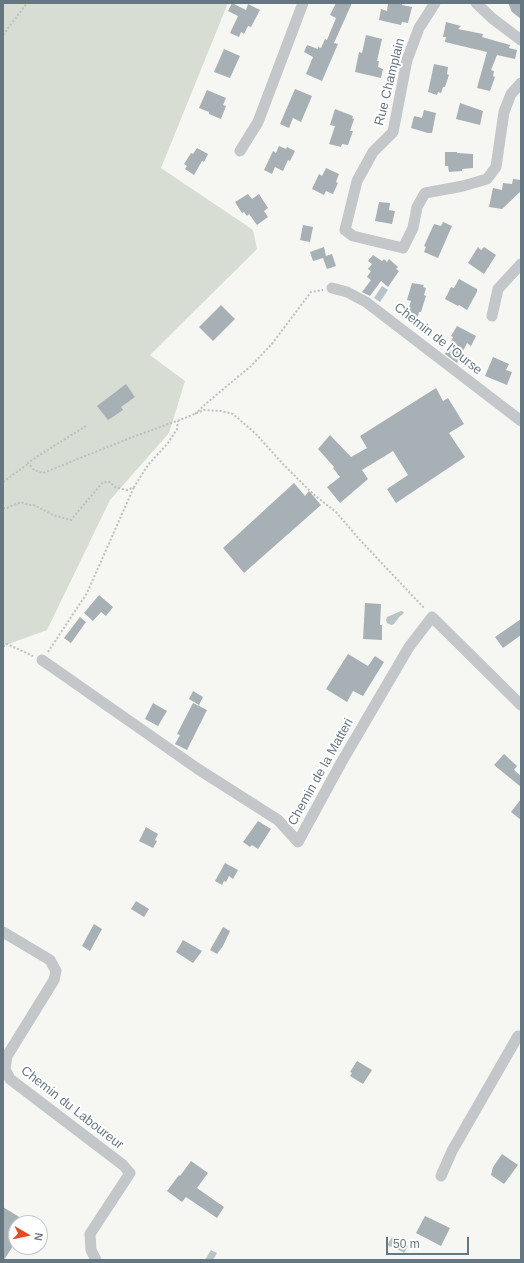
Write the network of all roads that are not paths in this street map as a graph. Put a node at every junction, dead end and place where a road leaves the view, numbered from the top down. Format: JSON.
{"nodes":[{"id":1,"x":303,"y":3,"type":"edge"},
{"id":2,"x":435,"y":3,"type":"edge"},
{"id":3,"x":476,"y":3,"type":"edge"},
{"id":4,"x":521,"y":40,"type":"edge"},
{"id":5,"x":521,"y":83,"type":"edge"},
{"id":6,"x":240,"y":151,"type":"dead end"},
{"id":7,"x":521,"y":264,"type":"edge"},
{"id":8,"x":332,"y":288,"type":"road end"},
{"id":9,"x":492,"y":316,"type":"dead end"},
{"id":10,"x":521,"y":422,"type":"edge"},
{"id":11,"x":42,"y":660,"type":"road end"},
{"id":12,"x":521,"y":705,"type":"edge"},
{"id":13,"x":3,"y":932,"type":"edge"},
{"id":14,"x":521,"y":1037,"type":"edge"},
{"id":15,"x":441,"y":1176,"type":"dead end"},
{"id":16,"x":96,"y":1260,"type":"edge"}],
"edges":[{"from":1,"to":6,"type":"street"},
{"from":2,"to":5,"type":"street","name":"Rue Champlain"},
{"from":3,"to":4,"type":"street"},
{"from":7,"to":9,"type":"street"},
{"from":8,"to":10,"type":"street","name":"Chemin de l'Ourse"},
{"from":11,"to":12,"type":"street","name":"Chemin de la Matteri"},
{"from":13,"to":16,"type":"street","name":"Chemin du Laboureur"},
{"from":14,"to":15,"type":"street"}]}
